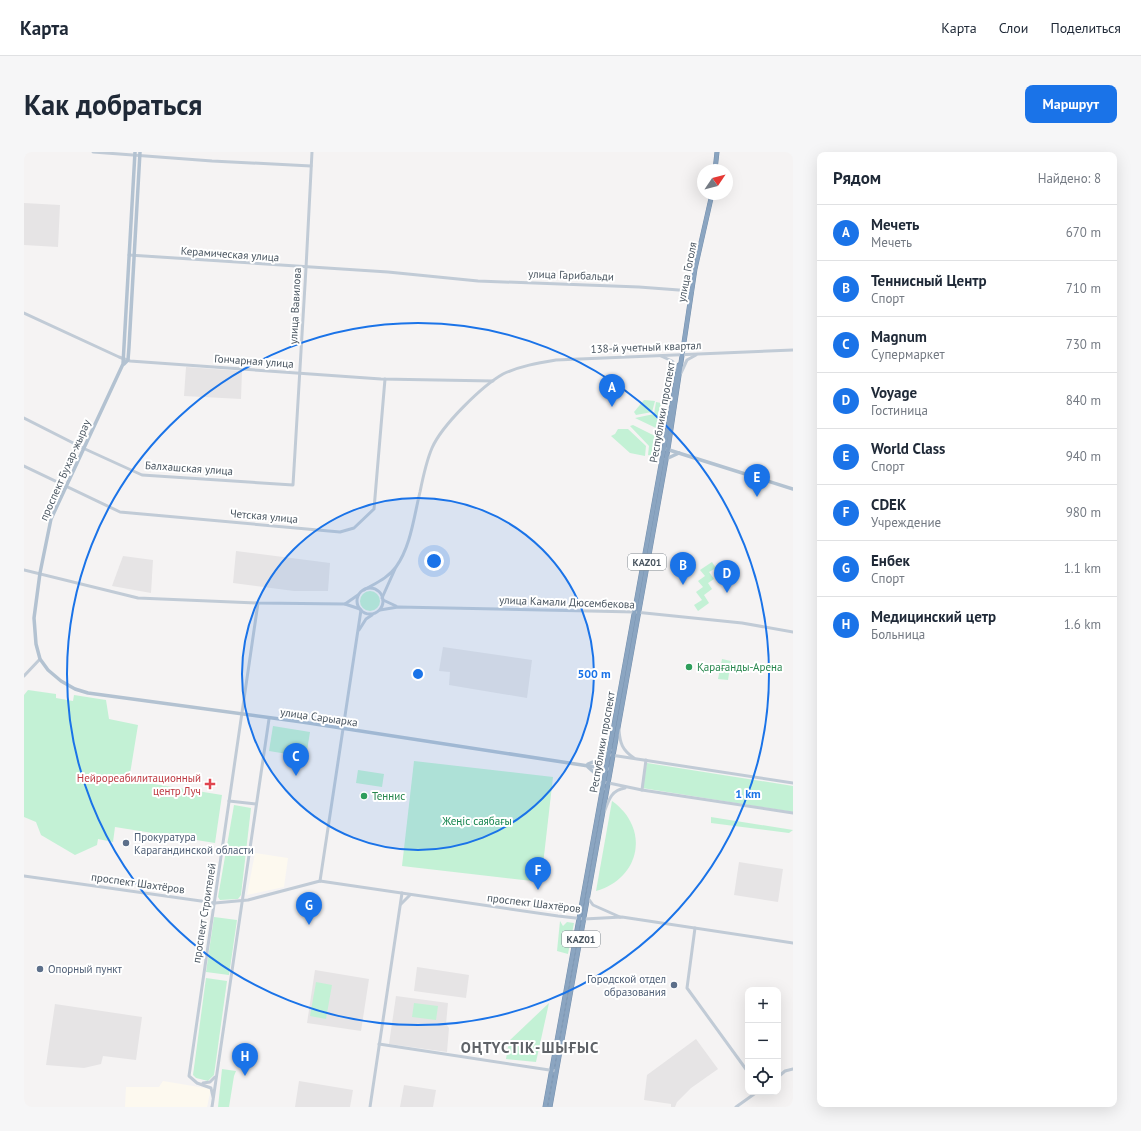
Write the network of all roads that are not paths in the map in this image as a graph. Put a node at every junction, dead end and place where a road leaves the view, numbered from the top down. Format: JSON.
{"nodes":[{"id":1,"x":93,"y":152,"type":"edge"},
{"id":2,"x":312,"y":152,"type":"edge"},
{"id":3,"x":717,"y":152,"type":"edge"},
{"id":4,"x":135,"y":153,"type":"edge"},
{"id":5,"x":140,"y":154,"type":"edge"},
{"id":6,"x":716,"y":164,"type":"edge"},
{"id":7,"x":311,"y":166,"type":"junction"},
{"id":8,"x":711,"y":200,"type":"edge"},
{"id":9,"x":129,"y":255,"type":"junction"},
{"id":10,"x":134,"y":256,"type":"junction"},
{"id":11,"x":306,"y":268,"type":"junction"},
{"id":12,"x":449,"y":278,"type":"joint"},
{"id":13,"x":692,"y":291,"type":"junction"},
{"id":14,"x":24,"y":313,"type":"edge"},
{"id":15,"x":793,"y":350,"type":"edge"},
{"id":16,"x":682,"y":354,"type":"junction"},
{"id":17,"x":701,"y":354,"type":"junction"},
{"id":18,"x":657,"y":355,"type":"junction"},
{"id":19,"x":126,"y":360,"type":"junction"},
{"id":20,"x":679,"y":371,"type":"junction"},
{"id":21,"x":300,"y":373,"type":"junction"},
{"id":22,"x":385,"y":379,"type":"junction"},
{"id":23,"x":493,"y":381,"type":"junction"},
{"id":24,"x":24,"y":418,"type":"edge"},
{"id":25,"x":669,"y":444,"type":"junction"},
{"id":26,"x":666,"y":448,"type":"junction"},
{"id":27,"x":85,"y":449,"type":"junction"},
{"id":28,"x":680,"y":452,"type":"junction"},
{"id":29,"x":666,"y":459,"type":"junction"},
{"id":30,"x":24,"y":466,"type":"edge"},
{"id":31,"x":293,"y":485,"type":"joint"},
{"id":32,"x":66,"y":487,"type":"junction"},
{"id":33,"x":793,"y":489,"type":"edge"},
{"id":34,"x":396,"y":568,"type":"junction"},
{"id":35,"x":24,"y":570,"type":"edge"},
{"id":36,"x":40,"y":573,"type":"junction"},
{"id":37,"x":364,"y":590,"type":"junction"},
{"id":38,"x":361,"y":592,"type":"junction"},
{"id":39,"x":382,"y":599,"type":"junction"},
{"id":40,"x":258,"y":603,"type":"junction"},
{"id":41,"x":345,"y":604,"type":"junction"},
{"id":42,"x":398,"y":607,"type":"junction"},
{"id":43,"x":360,"y":609,"type":"junction"},
{"id":44,"x":380,"y":610,"type":"junction"},
{"id":45,"x":637,"y":612,"type":"junction"},
{"id":46,"x":374,"y":613,"type":"junction"},
{"id":47,"x":793,"y":632,"type":"edge"},
{"id":48,"x":357,"y":633,"type":"junction"},
{"id":49,"x":40,"y":658,"type":"junction"},
{"id":50,"x":24,"y":676,"type":"edge"},
{"id":51,"x":242,"y":715,"type":"junction"},
{"id":52,"x":269,"y":719,"type":"junction"},
{"id":53,"x":619,"y":729,"type":"junction"},
{"id":54,"x":343,"y":730,"type":"junction"},
{"id":55,"x":611,"y":753,"type":"junction"},
{"id":56,"x":636,"y":759,"type":"junction"},
{"id":57,"x":646,"y":760,"type":"junction"},
{"id":58,"x":586,"y":765,"type":"junction"},
{"id":59,"x":609,"y":769,"type":"junction"},
{"id":60,"x":604,"y":782,"type":"junction"},
{"id":61,"x":609,"y":783,"type":"junction"},
{"id":62,"x":793,"y":783,"type":"edge"},
{"id":63,"x":603,"y":789,"type":"junction"},
{"id":64,"x":640,"y":789,"type":"junction"},
{"id":65,"x":229,"y":801,"type":"junction"},
{"id":66,"x":256,"y":804,"type":"junction"},
{"id":67,"x":604,"y":812,"type":"junction"},
{"id":68,"x":793,"y":813,"type":"edge"},
{"id":69,"x":24,"y":876,"type":"edge"},
{"id":70,"x":320,"y":881,"type":"junction"},
{"id":71,"x":402,"y":893,"type":"junction"},
{"id":72,"x":413,"y":895,"type":"junction"},
{"id":73,"x":588,"y":898,"type":"junction"},
{"id":74,"x":242,"y":901,"type":"junction"},
{"id":75,"x":215,"y":903,"type":"junction"},
{"id":76,"x":400,"y":905,"type":"junction"},
{"id":77,"x":622,"y":917,"type":"junction"},
{"id":78,"x":582,"y":918,"type":"junction"},
{"id":79,"x":695,"y":928,"type":"junction"},
{"id":80,"x":793,"y":943,"type":"edge"},
{"id":81,"x":379,"y":1044,"type":"junction"},
{"id":82,"x":745,"y":1068,"type":"edge"},
{"id":83,"x":793,"y":1069,"type":"edge"},
{"id":84,"x":551,"y":1070,"type":"junction"},
{"id":85,"x":556,"y":1071,"type":"junction"},
{"id":86,"x":781,"y":1074,"type":"edge"},
{"id":87,"x":216,"y":1075,"type":"junction"},
{"id":88,"x":201,"y":1084,"type":"junction"},
{"id":89,"x":753,"y":1095,"type":"edge"},
{"id":90,"x":214,"y":1097,"type":"junction"},
{"id":91,"x":212,"y":1107,"type":"edge"},
{"id":92,"x":370,"y":1107,"type":"edge"},
{"id":93,"x":545,"y":1107,"type":"edge"},
{"id":94,"x":550,"y":1107,"type":"edge"},
{"id":95,"x":736,"y":1107,"type":"edge"}],
"edges":[{"from":1,"to":4,"type":"street"},
{"from":2,"to":7,"type":"street","name":"улица Вавилова"},
{"from":3,"to":6,"type":"highway"},
{"from":4,"to":5,"type":"street"},
{"from":4,"to":9,"type":"main road"},
{"from":5,"to":7,"type":"street"},
{"from":5,"to":10,"type":"main road"},
{"from":7,"to":11,"type":"street","name":"улица Вавилова"},
{"from":8,"to":13,"type":"highway","name":"улица Гоголя","number":"KАZ01"},
{"from":9,"to":10,"type":"street","name":"Керамическая улица"},
{"from":9,"to":19,"type":"main road"},
{"from":10,"to":11,"type":"street","name":"Керамическая улица"},
{"from":10,"to":19,"type":"main road"},
{"from":11,"to":12,"type":"street","name":"Керамическая улица"},
{"from":11,"to":21,"type":"street","name":"улица Вавилова"},
{"from":12,"to":13,"type":"street","name":"улица Гарибальди"},
{"from":13,"to":16,"type":"highway","name":"улица Гоголя","number":"KАZ01"},
{"from":14,"to":19,"type":"street","name":"Гончарная улица"},
{"from":15,"to":17,"type":"street","name":"138-й учетный квартал"},
{"from":16,"to":17,"type":"street","name":"138-й учетный квартал"},
{"from":16,"to":18,"type":"street","name":"138-й учетный квартал"},
{"from":16,"to":20,"type":"highway","name":"Республики проспект","number":"KАZ01"},
{"from":17,"to":20,"type":"street"},
{"from":18,"to":20,"type":"street"},
{"from":18,"to":23,"type":"street","name":"138-й учетный квартал"},
{"from":19,"to":21,"type":"street","name":"Гончарная улица"},
{"from":19,"to":27,"type":"main road","name":"проспект Бухар-жырау"},
{"from":20,"to":25,"type":"highway","name":"Республики проспект","number":"KАZ01"},
{"from":20,"to":26,"type":"highway","name":"Республики проспект","number":"KАZ01"},
{"from":21,"to":22,"type":"street","name":"Гончарная улица"},
{"from":21,"to":31,"type":"street","name":"улица Вавилова"},
{"from":22,"to":23,"type":"street","name":"Гончарная улица"},
{"from":22,"to":32,"type":"street","name":"Четская улица"},
{"from":23,"to":34,"type":"street","name":"138-й учетный квартал"},
{"from":24,"to":27,"type":"street","name":"Балхашская улица"},
{"from":25,"to":26,"type":"highway","name":"Республики проспект","number":"KАZ01"},
{"from":25,"to":28,"type":"main road"},
{"from":26,"to":28,"type":"main road"},
{"from":26,"to":29,"type":"highway","name":"Республики проспект","number":"KАZ01"},
{"from":26,"to":45,"type":"highway","name":"Республики проспект","number":"KАZ01"},
{"from":27,"to":31,"type":"street","name":"Балхашская улица"},
{"from":27,"to":32,"type":"main road","name":"проспект Бухар-жырау"},
{"from":28,"to":29,"type":"main road"},
{"from":28,"to":33,"type":"main road"},
{"from":29,"to":45,"type":"highway","name":"Республики проспект","number":"KАZ01"},
{"from":30,"to":32,"type":"street","name":"Четская улица"},
{"from":32,"to":36,"type":"main road","name":"проспект Бухар-жырау"},
{"from":34,"to":37,"type":"street"},
{"from":34,"to":39,"type":"street","name":"138-й учетный квартал"},
{"from":35,"to":36,"type":"street"},
{"from":36,"to":40,"type":"street"},
{"from":36,"to":49,"type":"main road","name":"проспект Бухар-жырау"},
{"from":37,"to":38,"type":"street"},
{"from":37,"to":39,"type":"street"},
{"from":38,"to":41,"type":"street"},
{"from":38,"to":43,"type":"street"},
{"from":39,"to":42,"type":"street"},
{"from":39,"to":44,"type":"street"},
{"from":40,"to":41,"type":"street"},
{"from":40,"to":51,"type":"street"},
{"from":41,"to":43,"type":"street"},
{"from":42,"to":44,"type":"street"},
{"from":42,"to":45,"type":"street","name":"улица Камали Дюсембекова"},
{"from":43,"to":46,"type":"street"},
{"from":43,"to":48,"type":"street"},
{"from":44,"to":46,"type":"street"},
{"from":45,"to":47,"type":"street","name":"улица Камали Дюсембекова"},
{"from":45,"to":53,"type":"highway","name":"Республики проспект","number":"KАZ01"},
{"from":45,"to":55,"type":"highway","name":"Республики проспект","number":"KАZ01"},
{"from":46,"to":48,"type":"street"},
{"from":48,"to":54,"type":"street"},
{"from":49,"to":50,"type":"street"},
{"from":49,"to":51,"type":"main road","name":"улица Сарыарка"},
{"from":51,"to":52,"type":"main road","name":"улица Сарыарка"},
{"from":51,"to":65,"type":"street","name":"проспект Строителей"},
{"from":52,"to":54,"type":"main road","name":"улица Сарыарка"},
{"from":52,"to":66,"type":"street"},
{"from":53,"to":55,"type":"highway","name":"Республики проспект","number":"KАZ01"},
{"from":53,"to":56,"type":"street"},
{"from":54,"to":58,"type":"main road","name":"улица Сарыарка"},
{"from":54,"to":70,"type":"street"},
{"from":55,"to":56,"type":"street"},
{"from":55,"to":58,"type":"main road"},
{"from":55,"to":59,"type":"highway","name":"Республики проспект","number":"KАZ01"},
{"from":56,"to":57,"type":"street"},
{"from":57,"to":62,"type":"street"},
{"from":57,"to":64,"type":"street"},
{"from":58,"to":59,"type":"main road","name":"улица Сарыарка"},
{"from":58,"to":63,"type":"main road"},
{"from":59,"to":60,"type":"highway","name":"Республики проспект","number":"KАZ01"},
{"from":59,"to":61,"type":"highway","name":"Республики проспект","number":"KАZ01"},
{"from":60,"to":61,"type":"street"},
{"from":60,"to":63,"type":"highway","name":"Республики проспект","number":"KАZ01"},
{"from":61,"to":64,"type":"street"},
{"from":61,"to":67,"type":"highway","name":"Республики проспект","number":"KАZ01"},
{"from":63,"to":78,"type":"highway","name":"Республики проспект","number":"KАZ01"},
{"from":64,"to":67,"type":"street"},
{"from":64,"to":68,"type":"street"},
{"from":65,"to":66,"type":"street"},
{"from":65,"to":75,"type":"street","name":"проспект Строителей"},
{"from":66,"to":74,"type":"street"},
{"from":67,"to":73,"type":"highway","name":"Республики проспект","number":"KАZ01"},
{"from":69,"to":75,"type":"street","name":"проспект Шахтёров"},
{"from":70,"to":71,"type":"street","name":"проспект Шахтёров"},
{"from":70,"to":74,"type":"street","name":"проспект Шахтёров"},
{"from":71,"to":72,"type":"street","name":"проспект Шахтёров"},
{"from":71,"to":76,"type":"street"},
{"from":72,"to":76,"type":"street"},
{"from":72,"to":78,"type":"street","name":"проспект Шахтёров"},
{"from":73,"to":77,"type":"street"},
{"from":73,"to":78,"type":"highway","name":"Республики проспект","number":"KАZ01"},
{"from":74,"to":75,"type":"street","name":"проспект Шахтёров"},
{"from":74,"to":87,"type":"street"},
{"from":75,"to":88,"type":"street","name":"проспект Строителей"},
{"from":76,"to":81,"type":"street"},
{"from":77,"to":78,"type":"street","name":"проспект Шахтёров"},
{"from":77,"to":79,"type":"street","name":"проспект Шахтёров"},
{"from":78,"to":84,"type":"highway","name":"Республики проспект","number":"KАZ01"},
{"from":78,"to":85,"type":"highway","name":"Республики проспект","number":"KАZ01"},
{"from":79,"to":80,"type":"street","name":"проспект Шахтёров"},
{"from":79,"to":82,"type":"street"},
{"from":81,"to":84,"type":"street"},
{"from":81,"to":92,"type":"street"},
{"from":83,"to":86,"type":"street"},
{"from":84,"to":85,"type":"street"},
{"from":84,"to":93,"type":"highway","name":"Республики проспект","number":"KАZ01"},
{"from":85,"to":94,"type":"highway","name":"Республики проспект","number":"KАZ01"},
{"from":87,"to":88,"type":"street"},
{"from":87,"to":90,"type":"street"},
{"from":88,"to":90,"type":"street","name":"проспект Строителей"},
{"from":89,"to":95,"type":"street"},
{"from":90,"to":91,"type":"street"}]}
